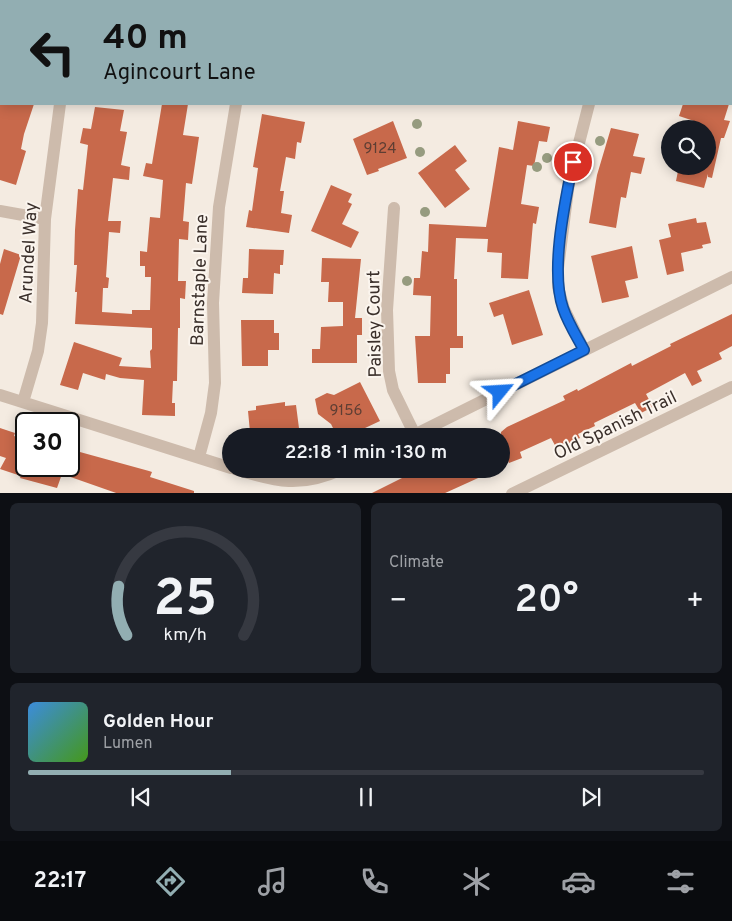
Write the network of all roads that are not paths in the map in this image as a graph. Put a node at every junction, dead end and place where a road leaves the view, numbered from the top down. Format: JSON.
{"nodes":[{"id":1,"x":60,"y":105,"type":"edge"},
{"id":2,"x":236,"y":105,"type":"edge"},
{"id":3,"x":589,"y":105,"type":"edge"},
{"id":4,"x":394,"y":208,"type":"dead end"},
{"id":5,"x":0,"y":212,"type":"edge"},
{"id":6,"x":45,"y":219,"type":"junction"},
{"id":7,"x":732,"y":277,"type":"edge"},
{"id":8,"x":584,"y":350,"type":"junction"},
{"id":9,"x":732,"y":387,"type":"edge"},
{"id":10,"x":0,"y":395,"type":"edge"},
{"id":11,"x":23,"y":402,"type":"junction"},
{"id":12,"x":410,"y":428,"type":"edge"},
{"id":13,"x":430,"y":428,"type":"edge"},
{"id":14,"x":199,"y":457,"type":"junction"},
{"id":15,"x":222,"y":465,"type":"edge"},
{"id":16,"x":263,"y":478,"type":"edge"},
{"id":17,"x":316,"y":478,"type":"edge"},
{"id":18,"x":514,"y":493,"type":"edge"}],
"edges":[{"from":1,"to":6,"type":"street","name":"Arundel Way"},
{"from":2,"to":14,"type":"street","name":"Barnstaple Lane"},
{"from":3,"to":8,"type":"street"},
{"from":4,"to":12,"type":"street","name":"Paisley Court"},
{"from":5,"to":6,"type":"street"},
{"from":6,"to":11,"type":"street","name":"Arundel Way"},
{"from":7,"to":8,"type":"street"},
{"from":8,"to":13,"type":"street"},
{"from":9,"to":18,"type":"street","name":"Old Spanish Trail"},
{"from":10,"to":11,"type":"street"},
{"from":11,"to":14,"type":"street"},
{"from":14,"to":15,"type":"street"},
{"from":16,"to":17,"type":"street"}]}
